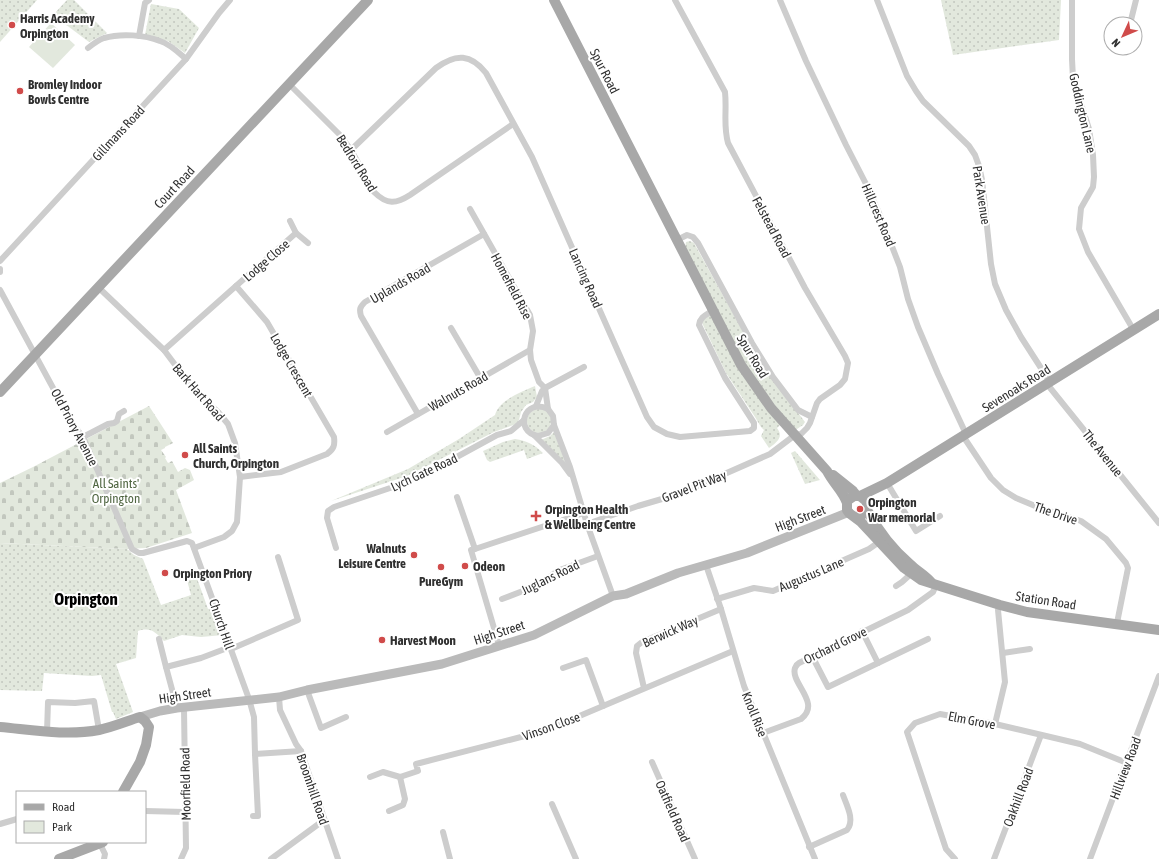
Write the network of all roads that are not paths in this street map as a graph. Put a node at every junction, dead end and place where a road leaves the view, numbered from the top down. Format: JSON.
{"nodes":[{"id":1,"x":230,"y":0,"type":"edge"},
{"id":2,"x":368,"y":0,"type":"edge"},
{"id":3,"x":554,"y":0,"type":"edge"},
{"id":4,"x":675,"y":0,"type":"edge"},
{"id":5,"x":780,"y":0,"type":"edge"},
{"id":6,"x":877,"y":0,"type":"edge"},
{"id":7,"x":1072,"y":0,"type":"edge"},
{"id":8,"x":1136,"y":0,"type":"edge"},
{"id":9,"x":144,"y":1,"type":"edge"},
{"id":10,"x":1132,"y":16,"type":"edge"},
{"id":11,"x":139,"y":36,"type":"junction"},
{"id":12,"x":88,"y":48,"type":"dead end"},
{"id":13,"x":186,"y":59,"type":"junction"},
{"id":14,"x":289,"y":84,"type":"junction"},
{"id":15,"x":513,"y":124,"type":"junction"},
{"id":16,"x":351,"y":150,"type":"junction"},
{"id":17,"x":470,"y":209,"type":"dead end"},
{"id":18,"x":290,"y":221,"type":"dead end"},
{"id":19,"x":296,"y":234,"type":"junction"},
{"id":20,"x":484,"y":234,"type":"junction"},
{"id":21,"x":677,"y":240,"type":"junction"},
{"id":22,"x":308,"y":243,"type":"dead end"},
{"id":23,"x":0,"y":261,"type":"edge"},
{"id":24,"x":236,"y":286,"type":"junction"},
{"id":25,"x":98,"y":287,"type":"junction"},
{"id":26,"x":0,"y":290,"type":"edge"},
{"id":27,"x":712,"y":311,"type":"junction"},
{"id":28,"x":1159,"y":314,"type":"edge"},
{"id":29,"x":451,"y":328,"type":"dead end"},
{"id":30,"x":1133,"y":329,"type":"junction"},
{"id":31,"x":164,"y":350,"type":"junction"},
{"id":32,"x":530,"y":350,"type":"junction"},
{"id":33,"x":35,"y":354,"type":"junction"},
{"id":34,"x":584,"y":367,"type":"dead end"},
{"id":35,"x":481,"y":379,"type":"junction"},
{"id":36,"x":1048,"y":383,"type":"junction"},
{"id":37,"x":545,"y":388,"type":"junction"},
{"id":38,"x":0,"y":392,"type":"edge"},
{"id":39,"x":536,"y":406,"type":"junction"},
{"id":40,"x":548,"y":409,"type":"junction"},
{"id":41,"x":124,"y":411,"type":"dead end"},
{"id":42,"x":418,"y":414,"type":"junction"},
{"id":43,"x":812,"y":417,"type":"junction"},
{"id":44,"x":524,"y":420,"type":"junction"},
{"id":45,"x":554,"y":425,"type":"junction"},
{"id":46,"x":511,"y":431,"type":"junction"},
{"id":47,"x":387,"y":432,"type":"dead end"},
{"id":48,"x":533,"y":435,"type":"junction"},
{"id":49,"x":795,"y":435,"type":"junction"},
{"id":50,"x":965,"y":435,"type":"junction"},
{"id":51,"x":83,"y":437,"type":"junction"},
{"id":52,"x":826,"y":471,"type":"junction"},
{"id":53,"x":572,"y":476,"type":"junction"},
{"id":54,"x":240,"y":477,"type":"junction"},
{"id":55,"x":887,"y":483,"type":"junction"},
{"id":56,"x":858,"y":496,"type":"junction"},
{"id":57,"x":456,"y":497,"type":"dead end"},
{"id":58,"x":867,"y":508,"type":"junction"},
{"id":59,"x":850,"y":511,"type":"junction"},
{"id":60,"x":584,"y":513,"type":"junction"},
{"id":61,"x":940,"y":516,"type":"dead end"},
{"id":62,"x":1159,"y":523,"type":"edge"},
{"id":63,"x":587,"y":524,"type":"junction"},
{"id":64,"x":879,"y":542,"type":"junction"},
{"id":65,"x":194,"y":548,"type":"junction"},
{"id":66,"x":336,"y":548,"type":"dead end"},
{"id":67,"x":475,"y":548,"type":"junction"},
{"id":68,"x":598,"y":556,"type":"junction"},
{"id":69,"x":278,"y":557,"type":"dead end"},
{"id":70,"x":706,"y":565,"type":"junction"},
{"id":71,"x":913,"y":571,"type":"junction"},
{"id":72,"x":934,"y":584,"type":"junction"},
{"id":73,"x":896,"y":586,"type":"dead end"},
{"id":74,"x":613,"y":596,"type":"junction"},
{"id":75,"x":502,"y":599,"type":"dead end"},
{"id":76,"x":717,"y":599,"type":"junction"},
{"id":77,"x":1000,"y":605,"type":"junction"},
{"id":78,"x":721,"y":609,"type":"junction"},
{"id":79,"x":1117,"y":623,"type":"junction"},
{"id":80,"x":1159,"y":630,"type":"edge"},
{"id":81,"x":862,"y":631,"type":"junction"},
{"id":82,"x":159,"y":639,"type":"dead end"},
{"id":83,"x":928,"y":639,"type":"dead end"},
{"id":84,"x":499,"y":645,"type":"junction"},
{"id":85,"x":230,"y":648,"type":"junction"},
{"id":86,"x":1030,"y":649,"type":"dead end"},
{"id":87,"x":733,"y":651,"type":"junction"},
{"id":88,"x":1002,"y":653,"type":"junction"},
{"id":89,"x":812,"y":656,"type":"junction"},
{"id":90,"x":878,"y":663,"type":"junction"},
{"id":91,"x":166,"y":667,"type":"junction"},
{"id":92,"x":563,"y":668,"type":"dead end"},
{"id":93,"x":1159,"y":676,"type":"edge"},
{"id":94,"x":644,"y":688,"type":"junction"},
{"id":95,"x":307,"y":690,"type":"junction"},
{"id":96,"x":279,"y":697,"type":"junction"},
{"id":97,"x":249,"y":700,"type":"junction"},
{"id":98,"x":603,"y":706,"type":"junction"},
{"id":99,"x":180,"y":708,"type":"junction"},
{"id":100,"x":160,"y":711,"type":"junction"},
{"id":101,"x":140,"y":716,"type":"junction"},
{"id":102,"x":346,"y":717,"type":"dead end"},
{"id":103,"x":995,"y":724,"type":"junction"},
{"id":104,"x":0,"y":727,"type":"edge"},
{"id":105,"x":149,"y":727,"type":"junction"},
{"id":106,"x":100,"y":730,"type":"junction"},
{"id":107,"x":47,"y":732,"type":"junction"},
{"id":108,"x":763,"y":733,"type":"junction"},
{"id":109,"x":1041,"y":735,"type":"junction"},
{"id":110,"x":301,"y":751,"type":"junction"},
{"id":111,"x":255,"y":754,"type":"junction"},
{"id":112,"x":652,"y":762,"type":"dead end"},
{"id":113,"x":1127,"y":763,"type":"junction"},
{"id":114,"x":370,"y":777,"type":"dead end"},
{"id":115,"x":400,"y":777,"type":"junction"},
{"id":116,"x":124,"y":791,"type":"edge"},
{"id":117,"x":843,"y":795,"type":"dead end"},
{"id":118,"x":552,"y":804,"type":"dead end"},
{"id":119,"x":146,"y":811,"type":"edge"},
{"id":120,"x":389,"y":811,"type":"dead end"},
{"id":121,"x":185,"y":812,"type":"junction"},
{"id":122,"x":253,"y":816,"type":"dead end"},
{"id":123,"x":16,"y":819,"type":"edge"},
{"id":124,"x":324,"y":820,"type":"junction"},
{"id":125,"x":0,"y":824,"type":"edge"},
{"id":126,"x":443,"y":832,"type":"dead end"},
{"id":127,"x":102,"y":843,"type":"edge"},
{"id":128,"x":809,"y":847,"type":"junction"},
{"id":129,"x":951,"y":858,"type":"edge"},
{"id":130,"x":59,"y":859,"type":"edge"},
{"id":131,"x":104,"y":859,"type":"edge"},
{"id":132,"x":181,"y":859,"type":"edge"},
{"id":133,"x":271,"y":859,"type":"edge"},
{"id":134,"x":338,"y":859,"type":"edge"},
{"id":135,"x":450,"y":859,"type":"edge"},
{"id":136,"x":576,"y":859,"type":"edge"},
{"id":137,"x":695,"y":859,"type":"edge"},
{"id":138,"x":815,"y":859,"type":"edge"},
{"id":139,"x":994,"y":859,"type":"edge"},
{"id":140,"x":1090,"y":859,"type":"edge"}],
"edges":[{"from":1,"to":13,"type":"street","name":"Gillmans Road"},
{"from":2,"to":14,"type":"main road","name":"Court Road"},
{"from":3,"to":21,"type":"main road","name":"Spur Road"},
{"from":4,"to":43,"type":"street","name":"Felstead Road"},
{"from":5,"to":50,"type":"street","name":"Hillcrest Road"},
{"from":6,"to":36,"type":"street","name":"Park Avenue"},
{"from":7,"to":30,"type":"street","name":"Goddington Lane"},
{"from":8,"to":10,"type":"street"},
{"from":9,"to":11,"type":"street"},
{"from":11,"to":12,"type":"street"},
{"from":11,"to":13,"type":"street"},
{"from":13,"to":23,"type":"street","name":"Gillmans Road"},
{"from":14,"to":16,"type":"street","name":"Bedford Road"},
{"from":14,"to":25,"type":"main road","name":"Court Road"},
{"from":15,"to":16,"type":"street","name":"Bedford Road"},
{"from":15,"to":16,"type":"street","name":"Lancing Road"},
{"from":15,"to":27,"type":"street","name":"Lancing Road"},
{"from":17,"to":20,"type":"street","name":"Homefield Rise"},
{"from":18,"to":19,"type":"street","name":"Lodge Close"},
{"from":19,"to":22,"type":"street","name":"Lodge Close"},
{"from":19,"to":24,"type":"street","name":"Lodge Close"},
{"from":20,"to":32,"type":"street","name":"Homefield Rise"},
{"from":20,"to":42,"type":"street","name":"Uplands Road"},
{"from":21,"to":27,"type":"main road","name":"Spur Road"},
{"from":21,"to":43,"type":"street","name":"Spur Road"},
{"from":24,"to":31,"type":"street"},
{"from":24,"to":54,"type":"street","name":"Lodge Crescent"},
{"from":25,"to":31,"type":"street","name":"Bark Hart Road"},
{"from":25,"to":33,"type":"main road","name":"Court Road"},
{"from":26,"to":33,"type":"street","name":"Old Priory Avenue"},
{"from":27,"to":49,"type":"main road","name":"Spur Road"},
{"from":28,"to":30,"type":"main road","name":"Sevenoaks Road"},
{"from":29,"to":35,"type":"street"},
{"from":30,"to":36,"type":"main road","name":"Sevenoaks Road"},
{"from":31,"to":54,"type":"street","name":"Bark Hart Road"},
{"from":32,"to":35,"type":"street","name":"Walnuts Road"},
{"from":32,"to":37,"type":"street","name":"Homefield Rise"},
{"from":33,"to":38,"type":"main road","name":"Court Road"},
{"from":33,"to":51,"type":"street","name":"Old Priory Avenue"},
{"from":34,"to":37,"type":"street"},
{"from":35,"to":42,"type":"street","name":"Walnuts Road"},
{"from":36,"to":50,"type":"main road","name":"Sevenoaks Road"},
{"from":36,"to":62,"type":"street","name":"The Avenue"},
{"from":37,"to":39,"type":"street"},
{"from":37,"to":40,"type":"street","name":"Homefield Rise"},
{"from":39,"to":40,"type":"street"},
{"from":39,"to":44,"type":"street"},
{"from":40,"to":45,"type":"street","name":"Homefield Rise"},
{"from":41,"to":51,"type":"street"},
{"from":42,"to":47,"type":"street","name":"Walnuts Road"},
{"from":43,"to":49,"type":"street","name":"Felstead Road"},
{"from":44,"to":46,"type":"street","name":"Lych Gate Road"},
{"from":44,"to":48,"type":"street"},
{"from":45,"to":48,"type":"street"},
{"from":45,"to":53,"type":"street","name":"Homefield Rise"},
{"from":46,"to":48,"type":"street","name":"Lych Gate Road"},
{"from":46,"to":66,"type":"street","name":"Lych Gate Road"},
{"from":48,"to":53,"type":"street","name":"Homefield Rise"},
{"from":49,"to":52,"type":"main road","name":"Spur Road"},
{"from":49,"to":63,"type":"street","name":"Gravel Pit Way"},
{"from":50,"to":55,"type":"main road","name":"Sevenoaks Road"},
{"from":50,"to":79,"type":"street","name":"The Drive"},
{"from":51,"to":65,"type":"street","name":"Old Priory Avenue"},
{"from":52,"to":56,"type":"main road","name":"Spur Road"},
{"from":52,"to":59,"type":"main road","name":"Spur Road"},
{"from":53,"to":60,"type":"street","name":"Homefield Rise"},
{"from":54,"to":65,"type":"street","name":"Bark Hart Road"},
{"from":55,"to":56,"type":"main road","name":"Sevenoaks Road"},
{"from":55,"to":58,"type":"main road","name":"Sevenoaks Road"},
{"from":55,"to":61,"type":"street"},
{"from":56,"to":58,"type":"main road"},
{"from":56,"to":59,"type":"main road"},
{"from":57,"to":67,"type":"street"},
{"from":58,"to":59,"type":"main road"},
{"from":58,"to":71,"type":"main road","name":"Station Road"},
{"from":59,"to":64,"type":"main road","name":"Station Road"},
{"from":59,"to":70,"type":"street","name":"High Street"},
{"from":60,"to":63,"type":"street","name":"Homefield Rise"},
{"from":60,"to":67,"type":"street"},
{"from":63,"to":68,"type":"street","name":"Homefield Rise"},
{"from":64,"to":71,"type":"main road","name":"Station Road"},
{"from":64,"to":76,"type":"street","name":"Augustus Lane"},
{"from":65,"to":85,"type":"street","name":"Church Hill"},
{"from":67,"to":84,"type":"street"},
{"from":68,"to":74,"type":"street","name":"Homefield Rise"},
{"from":68,"to":75,"type":"street","name":"Juglans Road"},
{"from":69,"to":85,"type":"street"},
{"from":70,"to":74,"type":"street","name":"High Street"},
{"from":70,"to":76,"type":"street","name":"Knoll Rise"},
{"from":71,"to":72,"type":"main road","name":"Station Road"},
{"from":71,"to":73,"type":"street"},
{"from":72,"to":77,"type":"main road","name":"Station Road"},
{"from":72,"to":81,"type":"street","name":"Orchard Grove"},
{"from":74,"to":84,"type":"street","name":"High Street"},
{"from":76,"to":78,"type":"street","name":"Knoll Rise"},
{"from":77,"to":79,"type":"main road","name":"Station Road"},
{"from":77,"to":88,"type":"street"},
{"from":78,"to":87,"type":"street","name":"Knoll Rise"},
{"from":78,"to":94,"type":"street","name":"Berwick Way"},
{"from":79,"to":80,"type":"main road","name":"Station Road"},
{"from":81,"to":89,"type":"street","name":"Orchard Grove"},
{"from":81,"to":90,"type":"street"},
{"from":82,"to":91,"type":"street","name":"Moorfield Road"},
{"from":83,"to":90,"type":"street"},
{"from":84,"to":95,"type":"street","name":"High Street"},
{"from":85,"to":91,"type":"street"},
{"from":85,"to":97,"type":"street","name":"Church Hill"},
{"from":86,"to":88,"type":"street"},
{"from":87,"to":94,"type":"street","name":"Vinson Close"},
{"from":87,"to":108,"type":"street","name":"Knoll Rise"},
{"from":88,"to":103,"type":"street"},
{"from":89,"to":90,"type":"street"},
{"from":89,"to":108,"type":"street","name":"Orchard Grove"},
{"from":91,"to":99,"type":"street","name":"Moorfield Road"},
{"from":92,"to":98,"type":"street"},
{"from":93,"to":113,"type":"street","name":"Hillview Road"},
{"from":94,"to":98,"type":"street","name":"Vinson Close"},
{"from":95,"to":96,"type":"street","name":"High Street"},
{"from":95,"to":102,"type":"street"},
{"from":96,"to":97,"type":"street","name":"High Street"},
{"from":96,"to":110,"type":"street","name":"Broomhill Road"},
{"from":97,"to":99,"type":"street","name":"High Street"},
{"from":97,"to":111,"type":"street","name":"Church Hill"},
{"from":98,"to":115,"type":"street","name":"Vinson Close"},
{"from":99,"to":100,"type":"street","name":"High Street"},
{"from":99,"to":121,"type":"street","name":"Moorfield Road"},
{"from":100,"to":101,"type":"street","name":"High Street"},
{"from":100,"to":105,"type":"street"},
{"from":101,"to":105,"type":"main road"},
{"from":101,"to":106,"type":"main road","name":"High Street"},
{"from":103,"to":109,"type":"street","name":"Elm Grove"},
{"from":103,"to":129,"type":"street","name":"Elm Grove"},
{"from":104,"to":107,"type":"main road","name":"High Street"},
{"from":105,"to":116,"type":"main road"},
{"from":106,"to":107,"type":"main road","name":"High Street"},
{"from":106,"to":107,"type":"street"},
{"from":108,"to":128,"type":"street","name":"Knoll Rise"},
{"from":109,"to":113,"type":"street","name":"Elm Grove"},
{"from":109,"to":139,"type":"street","name":"Oakhill Road"},
{"from":110,"to":111,"type":"street"},
{"from":110,"to":124,"type":"street","name":"Broomhill Road"},
{"from":111,"to":122,"type":"street","name":"Church Hill"},
{"from":112,"to":137,"type":"street","name":"Oatfield Road"},
{"from":113,"to":140,"type":"street","name":"Hillview Road"},
{"from":114,"to":115,"type":"street"},
{"from":115,"to":120,"type":"street"},
{"from":117,"to":128,"type":"street"},
{"from":118,"to":136,"type":"street"},
{"from":119,"to":121,"type":"street"},
{"from":121,"to":132,"type":"street","name":"Moorfield Road"},
{"from":123,"to":125,"type":"street"},
{"from":124,"to":133,"type":"street"},
{"from":124,"to":134,"type":"street","name":"Broomhill Road"},
{"from":126,"to":135,"type":"street"},
{"from":127,"to":130,"type":"main road"},
{"from":127,"to":131,"type":"street"},
{"from":128,"to":138,"type":"street","name":"Knoll Rise"}]}
